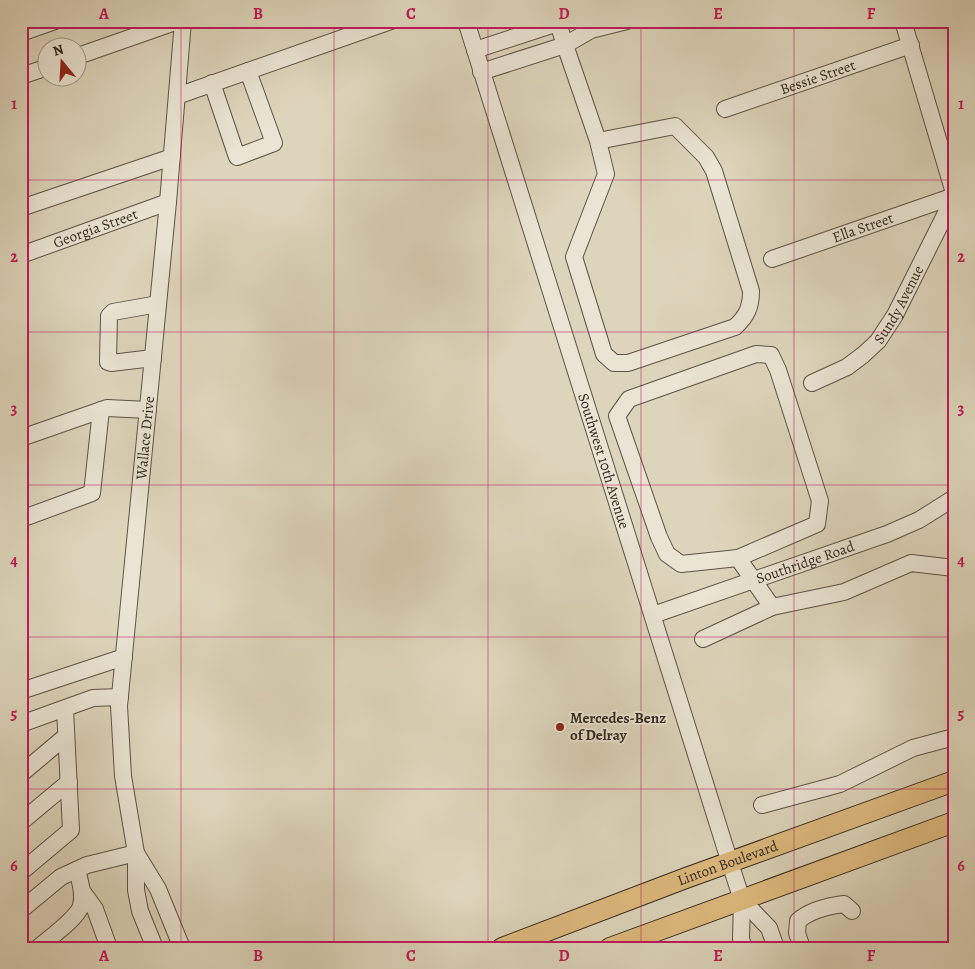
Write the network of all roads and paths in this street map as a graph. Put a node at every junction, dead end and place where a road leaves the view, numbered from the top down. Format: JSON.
{"nodes":[{"id":1,"x":54,"y":21,"type":"edge"},
{"id":2,"x":178,"y":21,"type":"edge"},
{"id":3,"x":183,"y":21,"type":"edge"},
{"id":4,"x":391,"y":21,"type":"edge"},
{"id":5,"x":466,"y":21,"type":"edge"},
{"id":6,"x":627,"y":21,"type":"edge"},
{"id":7,"x":903,"y":21,"type":"edge"},
{"id":8,"x":558,"y":22,"type":"edge"},
{"id":9,"x":21,"y":33,"type":"edge"},
{"id":10,"x":565,"y":45,"type":"junction"},
{"id":11,"x":911,"y":45,"type":"junction"},
{"id":12,"x":474,"y":50,"type":"junction"},
{"id":13,"x":88,"y":52,"type":"edge"},
{"id":14,"x":38,"y":70,"type":"edge"},
{"id":15,"x":248,"y":71,"type":"junction"},
{"id":16,"x":482,"y":72,"type":"junction"},
{"id":17,"x":21,"y":76,"type":"edge"},
{"id":18,"x":212,"y":83,"type":"junction"},
{"id":19,"x":177,"y":96,"type":"junction"},
{"id":20,"x":725,"y":109,"type":"dead end"},
{"id":21,"x":598,"y":141,"type":"junction"},
{"id":22,"x":172,"y":157,"type":"junction"},
{"id":23,"x":954,"y":195,"type":"edge"},
{"id":24,"x":168,"y":202,"type":"junction"},
{"id":25,"x":21,"y":208,"type":"edge"},
{"id":26,"x":21,"y":255,"type":"edge"},
{"id":27,"x":772,"y":259,"type":"dead end"},
{"id":28,"x":158,"y":304,"type":"junction"},
{"id":29,"x":153,"y":358,"type":"junction"},
{"id":30,"x":812,"y":383,"type":"dead end"},
{"id":31,"x":101,"y":410,"type":"junction"},
{"id":32,"x":148,"y":410,"type":"junction"},
{"id":33,"x":21,"y":438,"type":"edge"},
{"id":34,"x":954,"y":498,"type":"edge"},
{"id":35,"x":21,"y":519,"type":"edge"},
{"id":36,"x":738,"y":558,"type":"junction"},
{"id":37,"x":954,"y":568,"type":"edge"},
{"id":38,"x":753,"y":580,"type":"junction"},
{"id":39,"x":772,"y":607,"type":"junction"},
{"id":40,"x":653,"y":615,"type":"junction"},
{"id":41,"x":702,"y":638,"type":"dead end"},
{"id":42,"x":124,"y":657,"type":"junction"},
{"id":43,"x":21,"y":691,"type":"edge"},
{"id":44,"x":120,"y":697,"type":"junction"},
{"id":45,"x":64,"y":708,"type":"junction"},
{"id":46,"x":21,"y":724,"type":"edge"},
{"id":47,"x":66,"y":736,"type":"junction"},
{"id":48,"x":954,"y":737,"type":"edge"},
{"id":49,"x":21,"y":774,"type":"edge"},
{"id":50,"x":954,"y":781,"type":"edge"},
{"id":51,"x":69,"y":782,"type":"junction"},
{"id":52,"x":762,"y":805,"type":"dead end"},
{"id":53,"x":21,"y":822,"type":"edge"},
{"id":54,"x":954,"y":822,"type":"edge"},
{"id":55,"x":136,"y":853,"type":"junction"},
{"id":56,"x":730,"y":863,"type":"junction"},
{"id":57,"x":77,"y":870,"type":"junction"},
{"id":58,"x":21,"y":872,"type":"edge"},
{"id":59,"x":82,"y":891,"type":"junction"},
{"id":60,"x":742,"y":900,"type":"junction"},
{"id":61,"x":21,"y":910,"type":"edge"},
{"id":62,"x":852,"y":911,"type":"dead end"},
{"id":63,"x":38,"y":948,"type":"edge"},
{"id":64,"x":109,"y":948,"type":"edge"},
{"id":65,"x":155,"y":948,"type":"edge"},
{"id":66,"x":182,"y":948,"type":"edge"},
{"id":67,"x":502,"y":948,"type":"edge"},
{"id":68,"x":610,"y":948,"type":"edge"},
{"id":69,"x":744,"y":948,"type":"edge"},
{"id":70,"x":776,"y":948,"type":"edge"},
{"id":71,"x":802,"y":948,"type":"edge"}],
"edges":[{"from":1,"to":9,"type":"street"},
{"from":2,"to":13,"type":"street"},
{"from":3,"to":19,"type":"street","name":"Wallace Drive"},
{"from":4,"to":15,"type":"street"},
{"from":5,"to":12,"type":"street","name":"Southwest 10th Avenue"},
{"from":6,"to":10,"type":"street"},
{"from":7,"to":11,"type":"street"},
{"from":8,"to":10,"type":"street"},
{"from":8,"to":12,"type":"street"},
{"from":10,"to":16,"type":"street"},
{"from":10,"to":21,"type":"street"},
{"from":11,"to":20,"type":"street","name":"Bessie Street"},
{"from":11,"to":23,"type":"street"},
{"from":12,"to":16,"type":"street","name":"Southwest 10th Avenue"},
{"from":14,"to":17,"type":"street"},
{"from":15,"to":18,"type":"street"},
{"from":15,"to":18,"type":"street"},
{"from":16,"to":40,"type":"street","name":"Southwest 10th Avenue"},
{"from":18,"to":19,"type":"street"},
{"from":19,"to":22,"type":"street","name":"Wallace Drive"},
{"from":21,"to":21,"type":"street"},
{"from":22,"to":24,"type":"street","name":"Wallace Drive"},
{"from":22,"to":25,"type":"street"},
{"from":23,"to":27,"type":"street","name":"Ella Street"},
{"from":23,"to":30,"type":"street","name":"Sundy Avenue"},
{"from":24,"to":26,"type":"street","name":"Georgia Street"},
{"from":24,"to":28,"type":"street","name":"Wallace Drive"},
{"from":28,"to":29,"type":"street","name":"Wallace Drive"},
{"from":28,"to":29,"type":"street"},
{"from":29,"to":32,"type":"street","name":"Wallace Drive"},
{"from":31,"to":32,"type":"street"},
{"from":31,"to":33,"type":"street"},
{"from":31,"to":35,"type":"street"},
{"from":32,"to":42,"type":"street","name":"Wallace Drive"},
{"from":34,"to":38,"type":"street","name":"Southridge Road"},
{"from":36,"to":36,"type":"street"},
{"from":36,"to":38,"type":"street"},
{"from":37,"to":39,"type":"street"},
{"from":38,"to":39,"type":"street"},
{"from":38,"to":40,"type":"street","name":"Southridge Road"},
{"from":39,"to":41,"type":"street"},
{"from":40,"to":56,"type":"street","name":"Southwest 10th Avenue"},
{"from":42,"to":43,"type":"street"},
{"from":42,"to":44,"type":"street","name":"Wallace Drive"},
{"from":44,"to":45,"type":"street"},
{"from":44,"to":55,"type":"street","name":"Wallace Drive"},
{"from":45,"to":46,"type":"street"},
{"from":45,"to":47,"type":"street"},
{"from":47,"to":49,"type":"street"},
{"from":47,"to":51,"type":"street"},
{"from":48,"to":52,"type":"street"},
{"from":50,"to":56,"type":"main road","name":"Linton Boulevard"},
{"from":51,"to":53,"type":"street"},
{"from":51,"to":58,"type":"street"},
{"from":54,"to":60,"type":"main road"},
{"from":55,"to":57,"type":"street"},
{"from":55,"to":65,"type":"street","name":"Wallace Drive"},
{"from":55,"to":66,"type":"street","name":"Wallace Drive"},
{"from":56,"to":60,"type":"street","name":"Southwest 10th Avenue"},
{"from":56,"to":67,"type":"main road","name":"Linton Boulevard"},
{"from":57,"to":59,"type":"street"},
{"from":57,"to":61,"type":"street"},
{"from":59,"to":63,"type":"street"},
{"from":59,"to":64,"type":"street"},
{"from":60,"to":68,"type":"main road"},
{"from":60,"to":69,"type":"street","name":"Southwest 10th Avenue"},
{"from":60,"to":70,"type":"street","name":"Southwest 10th Avenue"},
{"from":62,"to":71,"type":"street"}]}
